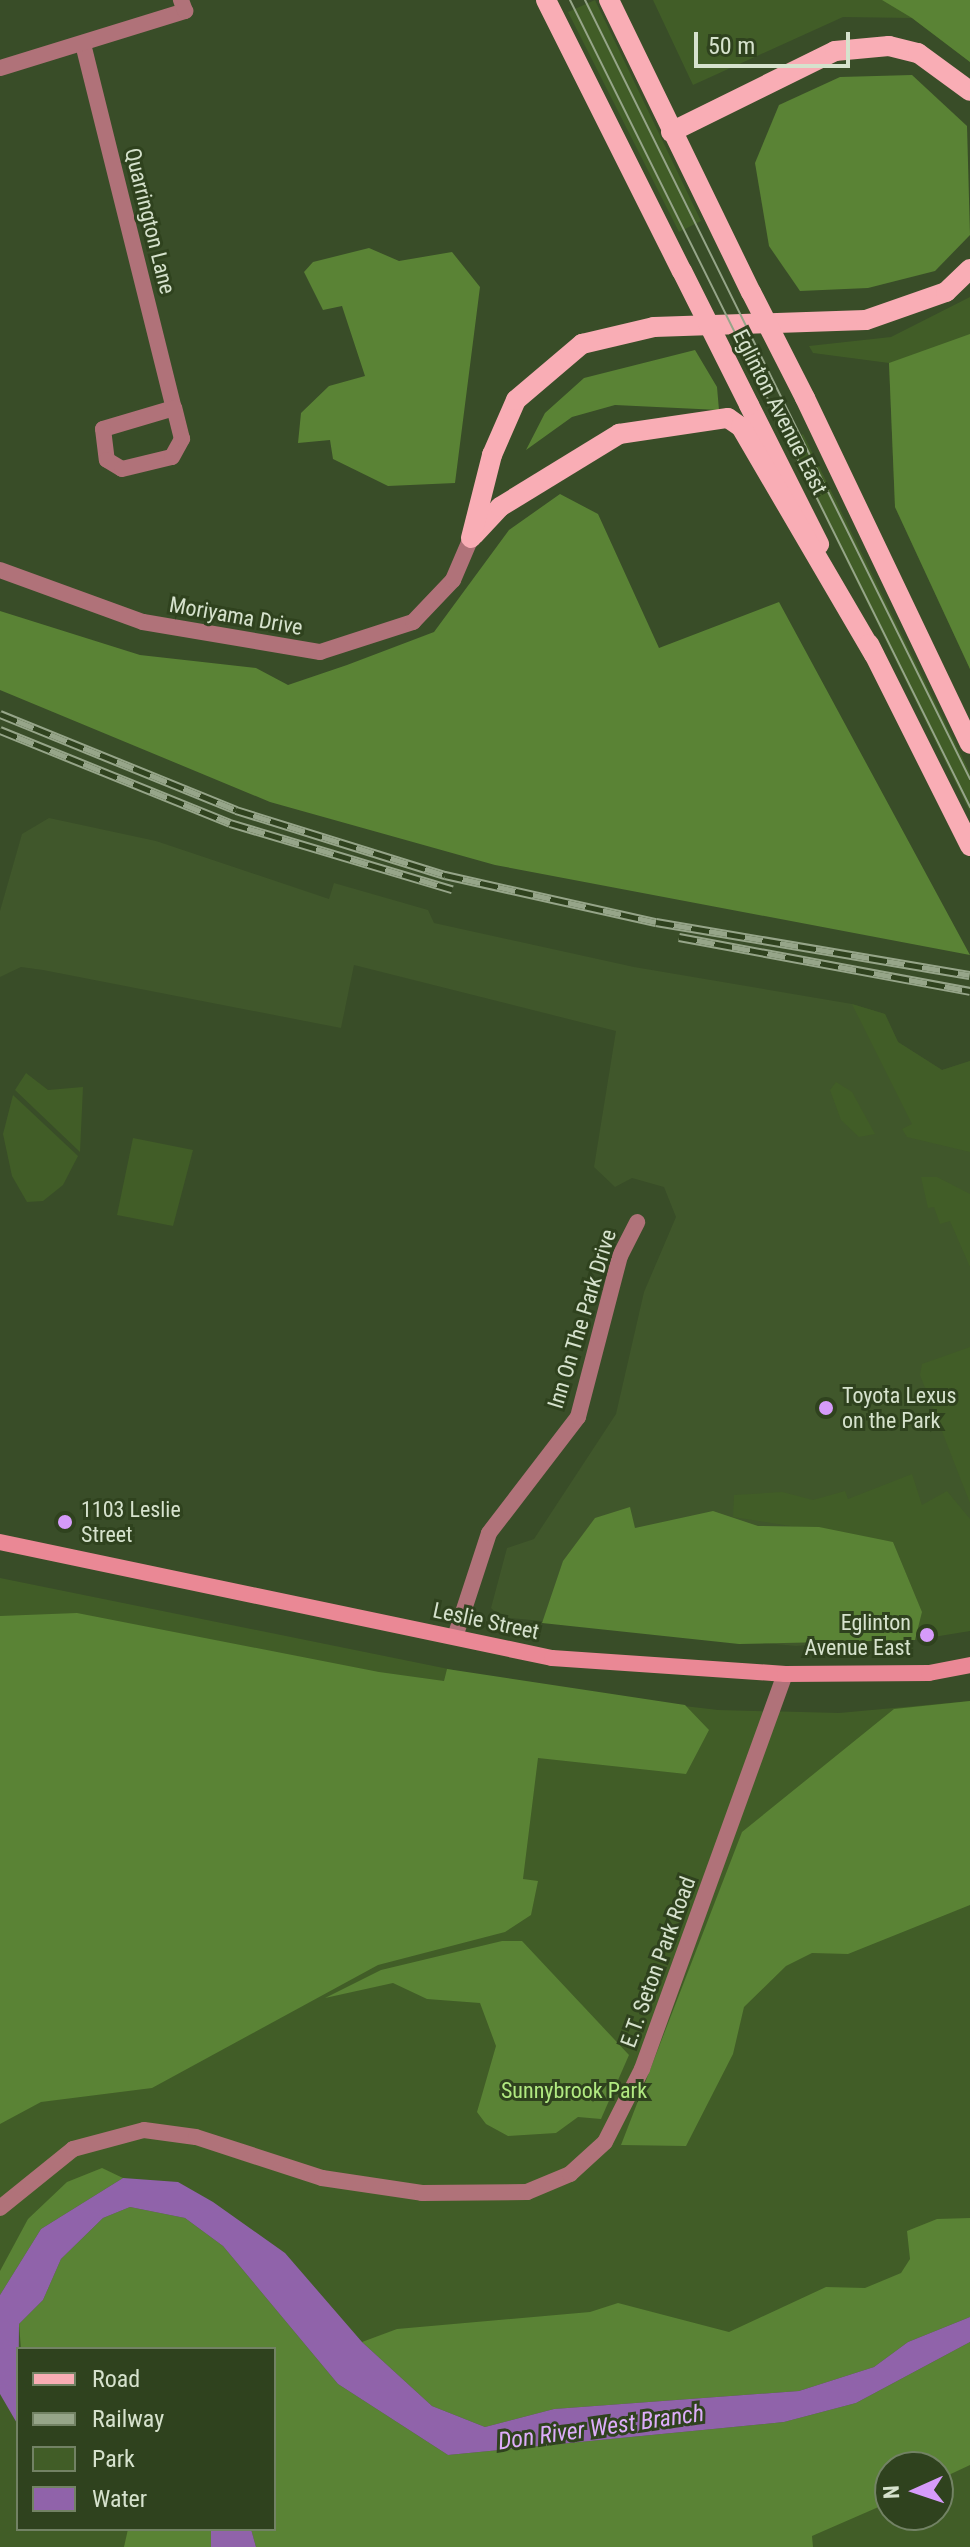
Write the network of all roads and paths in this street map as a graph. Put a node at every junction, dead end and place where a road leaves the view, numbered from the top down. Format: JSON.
{"nodes":[{"id":1,"x":546,"y":0,"type":"edge"},
{"id":2,"x":609,"y":0,"type":"edge"},
{"id":3,"x":183,"y":6,"type":"edge"},
{"id":4,"x":83,"y":44,"type":"junction"},
{"id":5,"x":0,"y":68,"type":"edge"},
{"id":6,"x":970,"y":91,"type":"edge"},
{"id":7,"x":671,"y":132,"type":"junction"},
{"id":8,"x":970,"y":269,"type":"edge"},
{"id":9,"x":174,"y":408,"type":"junction"},
{"id":10,"x":471,"y":538,"type":"junction"},
{"id":11,"x":0,"y":570,"type":"edge"},
{"id":12,"x":874,"y":655,"type":"junction"},
{"id":13,"x":970,"y":744,"type":"edge"},
{"id":14,"x":970,"y":846,"type":"edge"},
{"id":15,"x":637,"y":1222,"type":"dead end"},
{"id":16,"x":0,"y":1542,"type":"edge"},
{"id":17,"x":455,"y":1637,"type":"junction"},
{"id":18,"x":970,"y":1665,"type":"edge"},
{"id":19,"x":785,"y":1674,"type":"junction"},
{"id":20,"x":0,"y":2208,"type":"edge"}],
"edges":[{"from":1,"to":12,"type":"main road","name":"Eglinton Avenue East","bridge":true},
{"from":2,"to":7,"type":"main road","name":"Eglinton Avenue East"},
{"from":3,"to":4,"type":"street"},
{"from":4,"to":5,"type":"street"},
{"from":4,"to":9,"type":"street","name":"Quarrington Lane"},
{"from":6,"to":7,"type":"main road"},
{"from":7,"to":13,"type":"main road","name":"Eglinton Avenue East","bridge":true},
{"from":8,"to":10,"type":"main road"},
{"from":9,"to":9,"type":"street","name":"Quarrington Lane"},
{"from":10,"to":11,"type":"street","name":"Moriyama Drive"},
{"from":10,"to":12,"type":"main road"},
{"from":12,"to":14,"type":"main road","name":"Eglinton Avenue East"},
{"from":15,"to":17,"type":"street","name":"Inn On The Park Drive"},
{"from":16,"to":17,"type":"main road","name":"Leslie Street"},
{"from":17,"to":19,"type":"main road","name":"Leslie Street"},
{"from":18,"to":19,"type":"main road","name":"Leslie Street"},
{"from":19,"to":20,"type":"street","name":"E.T. Seton Park Road"}]}
